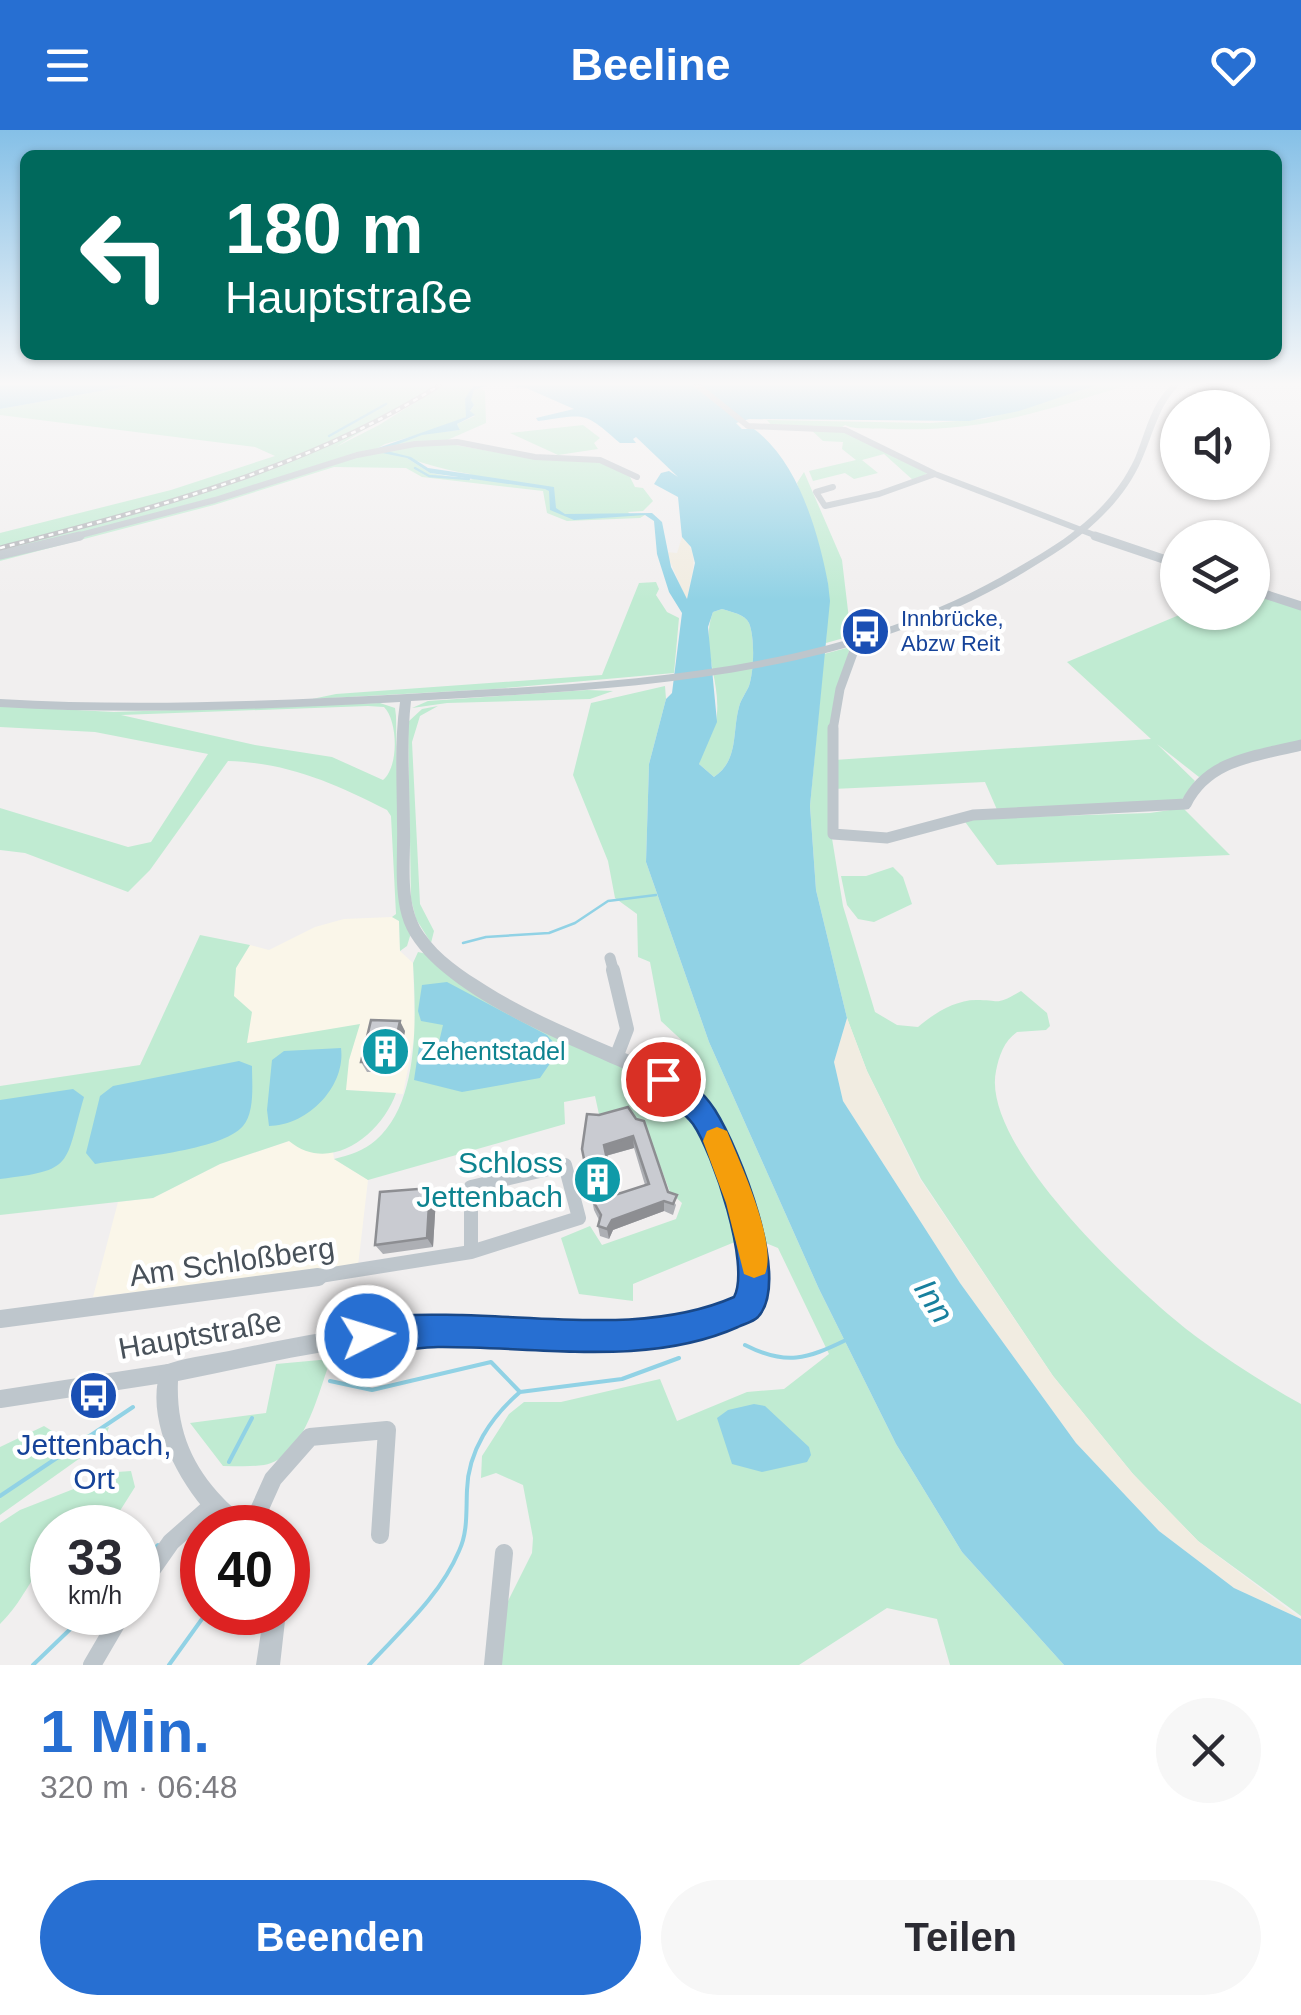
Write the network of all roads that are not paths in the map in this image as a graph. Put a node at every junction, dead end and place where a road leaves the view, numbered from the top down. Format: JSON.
{"nodes":[{"id":1,"x":353,"y":457,"type":"edge"},
{"id":2,"x":547,"y":457,"type":"edge"},
{"id":3,"x":899,"y":457,"type":"edge"},
{"id":4,"x":1138,"y":457,"type":"edge"},
{"id":5,"x":935,"y":474,"type":"junction"},
{"id":6,"x":637,"y":477,"type":"dead end"},
{"id":7,"x":833,"y":487,"type":"dead end"},
{"id":8,"x":1080,"y":532,"type":"junction"},
{"id":9,"x":0,"y":555,"type":"edge"},
{"id":10,"x":1160,"y":558,"type":"edge"},
{"id":11,"x":1270,"y":596,"type":"edge"},
{"id":12,"x":1301,"y":606,"type":"edge"},
{"id":13,"x":852,"y":641,"type":"junction"},
{"id":14,"x":406,"y":698,"type":"junction"},
{"id":15,"x":0,"y":703,"type":"edge"},
{"id":16,"x":1301,"y":745,"type":"edge"},
{"id":17,"x":610,"y":958,"type":"dead end"},
{"id":18,"x":617,"y":1056,"type":"junction"},
{"id":19,"x":471,"y":1252,"type":"junction"},
{"id":20,"x":0,"y":1319,"type":"edge"},
{"id":21,"x":169,"y":1373,"type":"junction"},
{"id":22,"x":0,"y":1399,"type":"edge"},
{"id":23,"x":212,"y":1505,"type":"edge"},
{"id":24,"x":262,"y":1505,"type":"edge"},
{"id":25,"x":180,"y":1534,"type":"edge"},
{"id":26,"x":380,"y":1535,"type":"dead end"},
{"id":27,"x":504,"y":1554,"type":"dead end"},
{"id":28,"x":160,"y":1558,"type":"edge"},
{"id":29,"x":110,"y":1635,"type":"edge"},
{"id":30,"x":272,"y":1635,"type":"edge"},
{"id":31,"x":92,"y":1665,"type":"edge"},
{"id":32,"x":268,"y":1665,"type":"edge"},
{"id":33,"x":493,"y":1665,"type":"edge"}],
"edges":[{"from":1,"to":9,"type":"street"},
{"from":2,"to":6,"type":"street"},
{"from":3,"to":5,"type":"street"},
{"from":4,"to":8,"type":"street"},
{"from":5,"to":7,"type":"street"},
{"from":5,"to":8,"type":"street"},
{"from":8,"to":10,"type":"street"},
{"from":8,"to":13,"type":"street"},
{"from":11,"to":12,"type":"street"},
{"from":13,"to":14,"type":"street"},
{"from":13,"to":16,"type":"street"},
{"from":14,"to":15,"type":"street"},
{"from":14,"to":18,"type":"street","name":"Hauptstraße"},
{"from":17,"to":18,"type":"street"},
{"from":18,"to":21,"type":"street","name":"Hauptstraße"},
{"from":19,"to":19,"type":"street","name":"Am Schloßberg"},
{"from":19,"to":20,"type":"street","name":"Am Schloßberg"},
{"from":21,"to":22,"type":"street","name":"Hauptstraße"},
{"from":21,"to":23,"type":"street"},
{"from":24,"to":26,"type":"street"},
{"from":25,"to":28,"type":"street"},
{"from":27,"to":33,"type":"street"},
{"from":29,"to":31,"type":"street"},
{"from":30,"to":32,"type":"street"}]}
